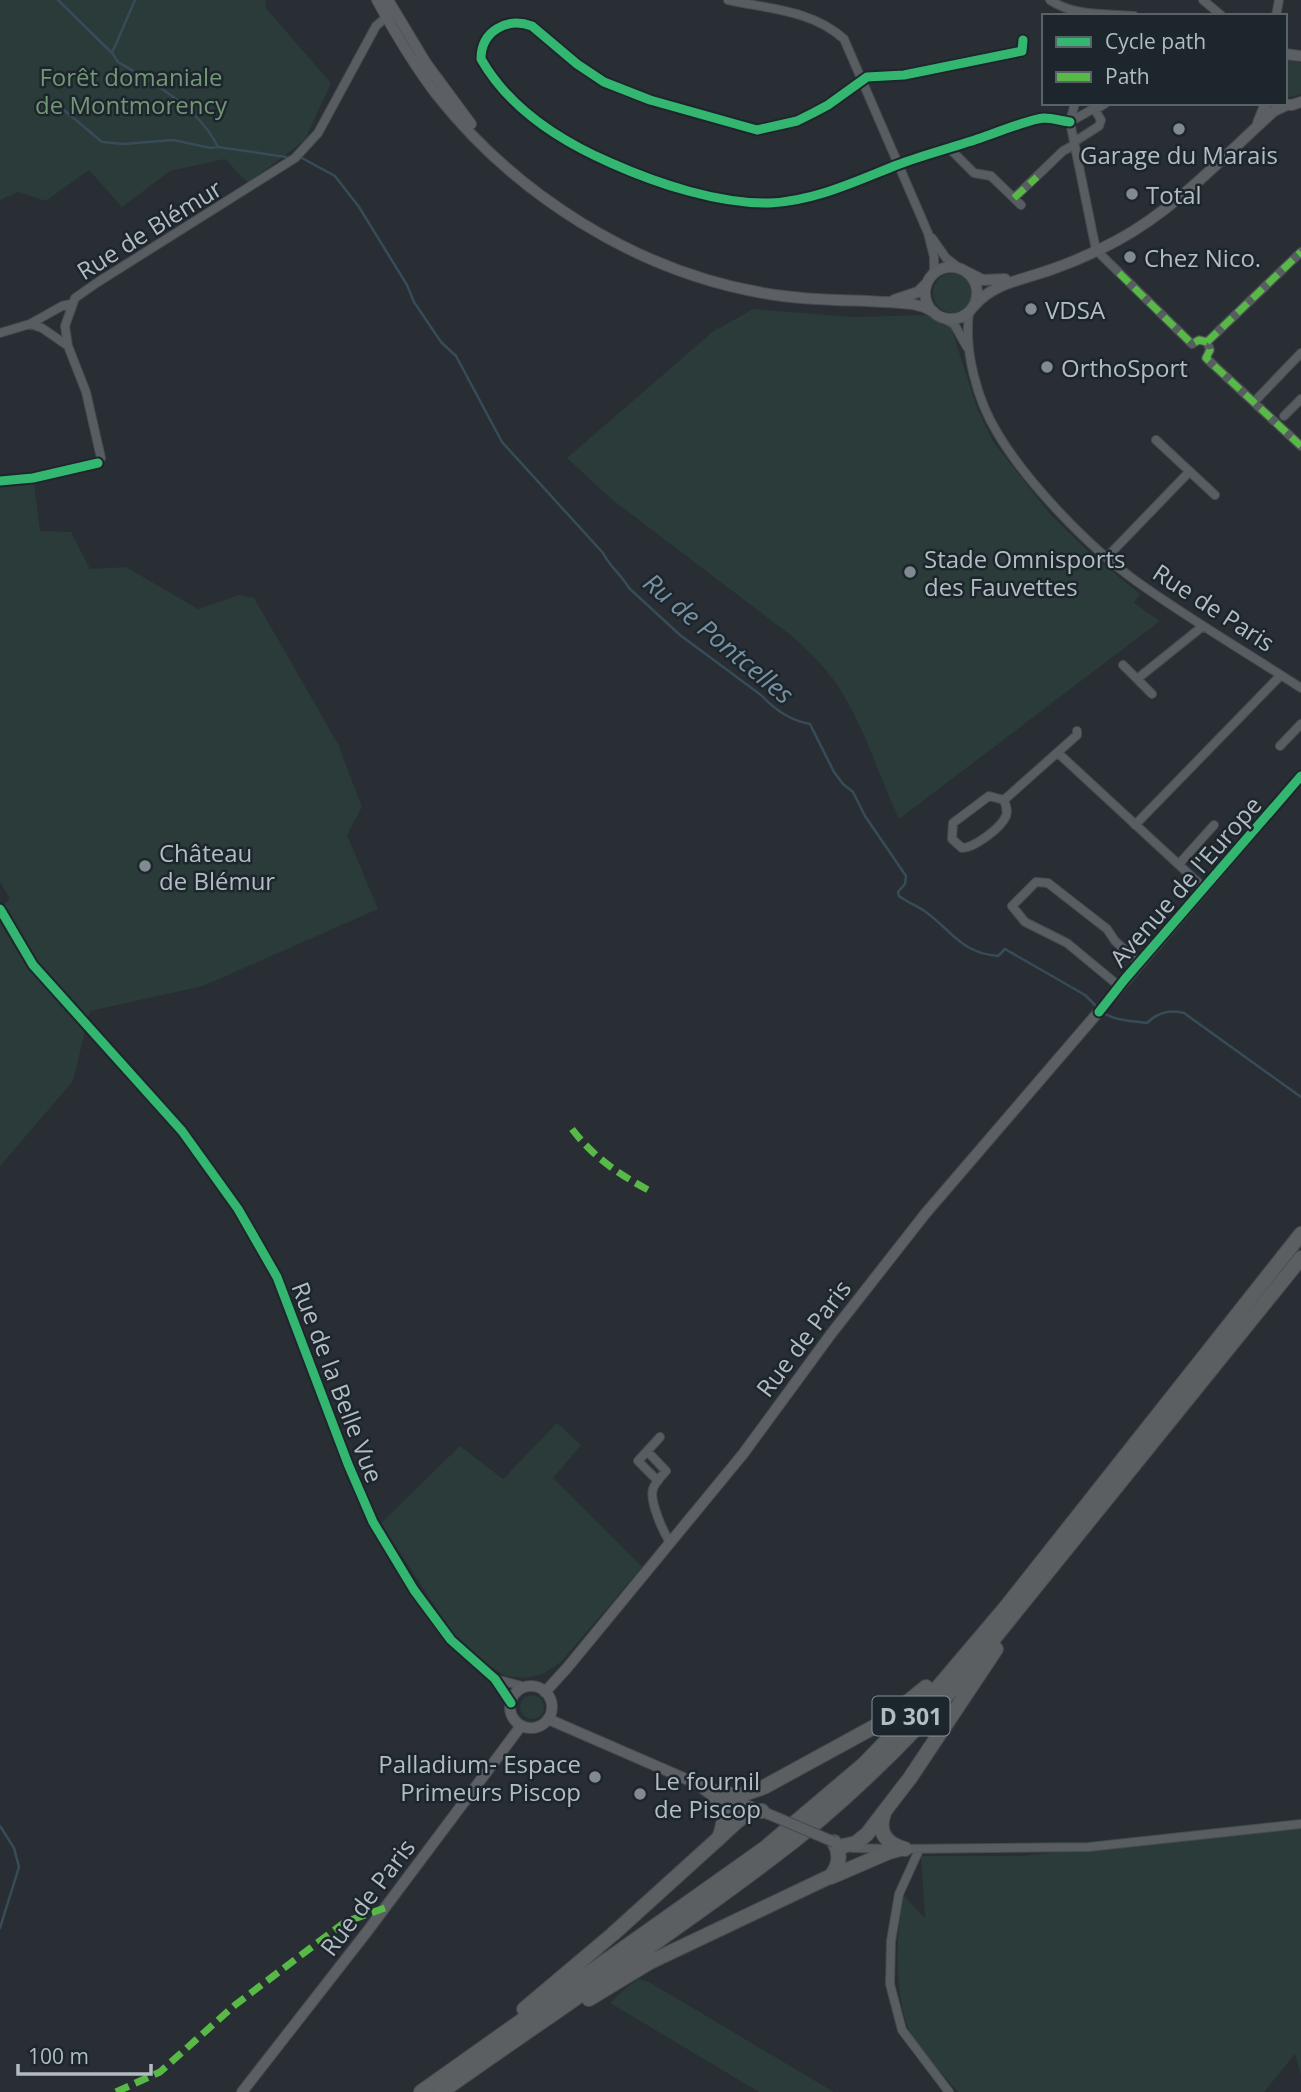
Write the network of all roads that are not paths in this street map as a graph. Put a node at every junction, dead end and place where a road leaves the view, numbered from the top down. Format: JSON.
{"nodes":[{"id":1,"x":377,"y":0,"type":"edge"},
{"id":2,"x":388,"y":0,"type":"edge"},
{"id":3,"x":728,"y":0,"type":"edge"},
{"id":4,"x":1051,"y":0,"type":"edge"},
{"id":5,"x":1203,"y":0,"type":"edge"},
{"id":6,"x":1106,"y":14,"type":"edge"},
{"id":7,"x":1220,"y":14,"type":"edge"},
{"id":8,"x":392,"y":18,"type":"junction"},
{"id":9,"x":1023,"y":40,"type":"dead end"},
{"id":10,"x":862,"y":80,"type":"junction"},
{"id":11,"x":1289,"y":104,"type":"edge"},
{"id":12,"x":1074,"y":105,"type":"edge"},
{"id":13,"x":1103,"y":105,"type":"edge"},
{"id":14,"x":1265,"y":105,"type":"edge"},
{"id":15,"x":1287,"y":105,"type":"edge"},
{"id":16,"x":1095,"y":110,"type":"junction"},
{"id":17,"x":1301,"y":113,"type":"edge"},
{"id":18,"x":1070,"y":122,"type":"junction"},
{"id":19,"x":1249,"y":136,"type":"junction"},
{"id":20,"x":1074,"y":144,"type":"junction"},
{"id":21,"x":949,"y":148,"type":"junction"},
{"id":22,"x":897,"y":164,"type":"junction"},
{"id":23,"x":1014,"y":198,"type":"junction"},
{"id":24,"x":1021,"y":205,"type":"dead end"},
{"id":25,"x":928,"y":233,"type":"junction"},
{"id":26,"x":1095,"y":248,"type":"junction"},
{"id":27,"x":1301,"y":253,"type":"edge"},
{"id":28,"x":963,"y":269,"type":"junction"},
{"id":29,"x":934,"y":272,"type":"junction"},
{"id":30,"x":926,"y":284,"type":"junction"},
{"id":31,"x":888,"y":301,"type":"junction"},
{"id":32,"x":71,"y":304,"type":"junction"},
{"id":33,"x":972,"y":309,"type":"junction"},
{"id":34,"x":937,"y":315,"type":"junction"},
{"id":35,"x":30,"y":324,"type":"junction"},
{"id":36,"x":0,"y":333,"type":"edge"},
{"id":37,"x":1207,"y":342,"type":"junction"},
{"id":38,"x":68,"y":346,"type":"junction"},
{"id":39,"x":970,"y":353,"type":"junction"},
{"id":40,"x":1301,"y":353,"type":"edge"},
{"id":41,"x":1301,"y":399,"type":"edge"},
{"id":42,"x":1254,"y":402,"type":"junction"},
{"id":43,"x":1284,"y":416,"type":"dead end"},
{"id":44,"x":1156,"y":440,"type":"dead end"},
{"id":45,"x":1301,"y":446,"type":"edge"},
{"id":46,"x":1189,"y":471,"type":"junction"},
{"id":47,"x":0,"y":481,"type":"edge"},
{"id":48,"x":1215,"y":495,"type":"dead end"},
{"id":49,"x":1107,"y":557,"type":"junction"},
{"id":50,"x":1203,"y":626,"type":"junction"},
{"id":51,"x":1123,"y":665,"type":"dead end"},
{"id":52,"x":1281,"y":675,"type":"junction"},
{"id":53,"x":1138,"y":679,"type":"junction"},
{"id":54,"x":1301,"y":688,"type":"edge"},
{"id":55,"x":1152,"y":694,"type":"dead end"},
{"id":56,"x":1301,"y":724,"type":"edge"},
{"id":57,"x":1077,"y":731,"type":"dead end"},
{"id":58,"x":1280,"y":746,"type":"dead end"},
{"id":59,"x":1058,"y":753,"type":"junction"},
{"id":60,"x":1301,"y":776,"type":"edge"},
{"id":61,"x":1004,"y":800,"type":"junction"},
{"id":62,"x":1135,"y":825,"type":"junction"},
{"id":63,"x":1214,"y":825,"type":"dead end"},
{"id":64,"x":1179,"y":864,"type":"junction"},
{"id":65,"x":1204,"y":888,"type":"junction"},
{"id":66,"x":0,"y":909,"type":"edge"},
{"id":67,"x":1139,"y":963,"type":"junction"},
{"id":68,"x":1119,"y":986,"type":"junction"},
{"id":69,"x":1099,"y":1012,"type":"joint"},
{"id":70,"x":1301,"y":1234,"type":"edge"},
{"id":71,"x":1301,"y":1258,"type":"edge"},
{"id":72,"x":660,"y":1437,"type":"dead end"},
{"id":73,"x":647,"y":1451,"type":"junction"},
{"id":74,"x":658,"y":1481,"type":"junction"},
{"id":75,"x":670,"y":1542,"type":"junction"},
{"id":76,"x":1057,"y":1561,"type":"junction"},
{"id":77,"x":1006,"y":1607,"type":"junction"},
{"id":78,"x":495,"y":1679,"type":"junction"},
{"id":79,"x":526,"y":1687,"type":"junction"},
{"id":80,"x":545,"y":1692,"type":"junction"},
{"id":81,"x":511,"y":1703,"type":"junction"},
{"id":82,"x":548,"y":1719,"type":"junction"},
{"id":83,"x":521,"y":1726,"type":"junction"},
{"id":84,"x":776,"y":1781,"type":"junction"},
{"id":85,"x":711,"y":1790,"type":"junction"},
{"id":86,"x":888,"y":1806,"type":"junction"},
{"id":87,"x":770,"y":1815,"type":"junction"},
{"id":88,"x":1301,"y":1824,"type":"edge"},
{"id":89,"x":719,"y":1838,"type":"junction"},
{"id":90,"x":839,"y":1844,"type":"junction"},
{"id":91,"x":908,"y":1850,"type":"junction"},
{"id":92,"x":823,"y":1881,"type":"junction"},
{"id":93,"x":486,"y":2060,"type":"junction"},
{"id":94,"x":242,"y":2092,"type":"edge"},
{"id":95,"x":414,"y":2092,"type":"edge"},
{"id":96,"x":421,"y":2092,"type":"edge"},
{"id":97,"x":441,"y":2092,"type":"edge"},
{"id":98,"x":948,"y":2092,"type":"edge"}],
"edges":[{"from":1,"to":8,"type":"street"},
{"from":2,"to":8,"type":"street"},
{"from":3,"to":10,"type":"street"},
{"from":4,"to":6,"type":"street"},
{"from":5,"to":7,"type":"street"},
{"from":8,"to":31,"type":"street"},
{"from":8,"to":32,"type":"street","name":"Rue de Blémur"},
{"from":9,"to":10,"type":"street"},
{"from":10,"to":22,"type":"street"},
{"from":10,"to":22,"type":"street"},
{"from":11,"to":17,"type":"street"},
{"from":12,"to":18,"type":"street"},
{"from":13,"to":16,"type":"street"},
{"from":14,"to":19,"type":"street"},
{"from":15,"to":19,"type":"street"},
{"from":16,"to":18,"type":"street"},
{"from":16,"to":20,"type":"street"},
{"from":18,"to":20,"type":"street"},
{"from":18,"to":21,"type":"street"},
{"from":19,"to":26,"type":"street"},
{"from":20,"to":23,"type":"street"},
{"from":20,"to":26,"type":"street"},
{"from":21,"to":22,"type":"street"},
{"from":21,"to":23,"type":"street"},
{"from":22,"to":25,"type":"street"},
{"from":23,"to":24,"type":"street"},
{"from":25,"to":28,"type":"street"},
{"from":25,"to":29,"type":"street"},
{"from":26,"to":28,"type":"street"},
{"from":26,"to":33,"type":"street"},
{"from":26,"to":37,"type":"street"},
{"from":27,"to":37,"type":"street"},
{"from":28,"to":29,"type":"street"},
{"from":28,"to":33,"type":"street"},
{"from":29,"to":30,"type":"street"},
{"from":30,"to":31,"type":"street"},
{"from":30,"to":34,"type":"street"},
{"from":31,"to":34,"type":"street"},
{"from":32,"to":35,"type":"street"},
{"from":32,"to":38,"type":"street","name":"Rue de Blémur"},
{"from":33,"to":34,"type":"street"},
{"from":33,"to":39,"type":"street","name":"Rue de Paris"},
{"from":34,"to":39,"type":"street","name":"Rue de Paris"},
{"from":35,"to":36,"type":"street"},
{"from":35,"to":38,"type":"street"},
{"from":37,"to":42,"type":"street"},
{"from":38,"to":47,"type":"street","name":"Rue de Blémur"},
{"from":39,"to":49,"type":"street","name":"Rue de Paris"},
{"from":40,"to":42,"type":"street"},
{"from":41,"to":43,"type":"street"},
{"from":42,"to":45,"type":"street"},
{"from":44,"to":46,"type":"street"},
{"from":46,"to":48,"type":"street"},
{"from":46,"to":49,"type":"street"},
{"from":49,"to":50,"type":"street","name":"Rue de Paris"},
{"from":50,"to":52,"type":"street","name":"Rue de Paris"},
{"from":50,"to":53,"type":"street"},
{"from":51,"to":53,"type":"street"},
{"from":52,"to":54,"type":"street","name":"Rue de Paris"},
{"from":52,"to":62,"type":"street"},
{"from":53,"to":55,"type":"street"},
{"from":56,"to":58,"type":"street"},
{"from":57,"to":59,"type":"street"},
{"from":59,"to":61,"type":"street"},
{"from":59,"to":62,"type":"street"},
{"from":60,"to":65,"type":"street","name":"Avenue de l'Europe"},
{"from":61,"to":61,"type":"street"},
{"from":62,"to":64,"type":"street"},
{"from":63,"to":64,"type":"street"},
{"from":64,"to":65,"type":"street"},
{"from":65,"to":67,"type":"street","name":"Avenue de l'Europe"},
{"from":66,"to":78,"type":"street","name":"Rue de la Belle Vue"},
{"from":67,"to":68,"type":"street","name":"Avenue de l'Europe"},
{"from":67,"to":68,"type":"street"},
{"from":68,"to":69,"type":"street","name":"Avenue de l'Europe"},
{"from":69,"to":75,"type":"street","name":"Rue de Paris"},
{"from":70,"to":77,"type":"highway","number":"D 301"},
{"from":71,"to":76,"type":"highway","number":"D 301"},
{"from":72,"to":73,"type":"street"},
{"from":73,"to":74,"type":"street"},
{"from":73,"to":74,"type":"street"},
{"from":74,"to":75,"type":"street"},
{"from":75,"to":80,"type":"street","name":"Rue de Paris"},
{"from":76,"to":86,"type":"highway"},
{"from":76,"to":93,"type":"highway","number":"D 301"},
{"from":77,"to":84,"type":"highway"},
{"from":77,"to":96,"type":"highway","number":"D 301"},
{"from":78,"to":79,"type":"street","name":"Rue de la Belle Vue"},
{"from":78,"to":81,"type":"street","name":"Rue de la Belle Vue"},
{"from":79,"to":80,"type":"street"},
{"from":79,"to":81,"type":"street"},
{"from":80,"to":82,"type":"street"},
{"from":81,"to":83,"type":"street"},
{"from":82,"to":83,"type":"street"},
{"from":82,"to":85,"type":"street"},
{"from":83,"to":94,"type":"street","name":"Rue de Paris"},
{"from":84,"to":85,"type":"highway"},
{"from":84,"to":87,"type":"highway"},
{"from":85,"to":87,"type":"street"},
{"from":85,"to":89,"type":"highway"},
{"from":86,"to":90,"type":"highway"},
{"from":86,"to":91,"type":"highway"},
{"from":87,"to":89,"type":"highway"},
{"from":87,"to":90,"type":"street","bridge":true},
{"from":88,"to":91,"type":"street"},
{"from":89,"to":95,"type":"highway"},
{"from":90,"to":91,"type":"street"},
{"from":90,"to":92,"type":"highway"},
{"from":91,"to":92,"type":"highway"},
{"from":91,"to":98,"type":"street"},
{"from":92,"to":93,"type":"highway"},
{"from":93,"to":97,"type":"highway","number":"D 301"}]}
